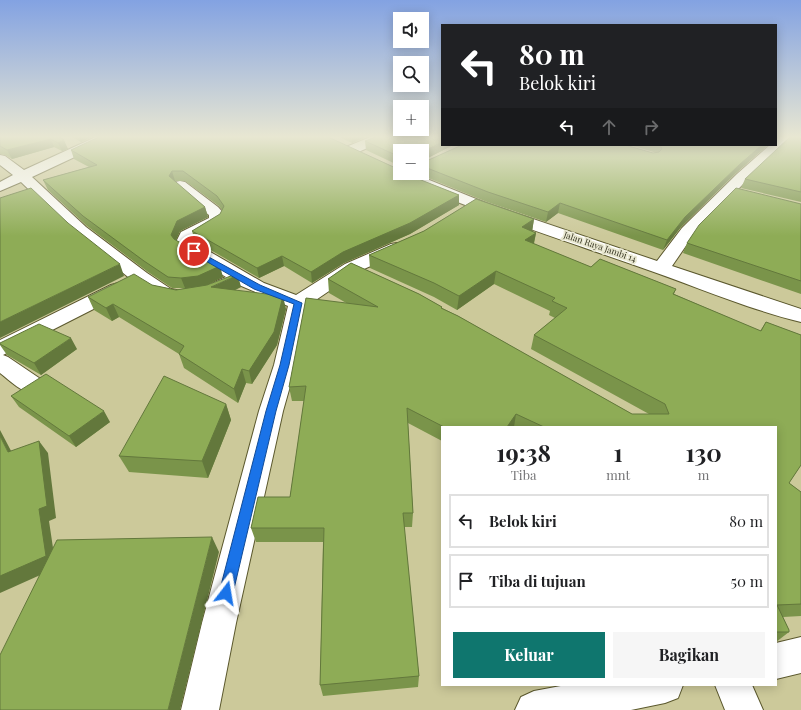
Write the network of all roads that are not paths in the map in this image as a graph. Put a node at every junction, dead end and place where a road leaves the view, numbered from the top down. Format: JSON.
{"nodes":[{"id":1,"x":13,"y":169,"type":"edge"},
{"id":2,"x":37,"y":169,"type":"edge"},
{"id":3,"x":758,"y":169,"type":"edge"},
{"id":4,"x":22,"y":176,"type":"junction"},
{"id":5,"x":419,"y":180,"type":"edge"},
{"id":6,"x":180,"y":185,"type":"edge"},
{"id":7,"x":0,"y":187,"type":"edge"},
{"id":8,"x":474,"y":204,"type":"junction"},
{"id":9,"x":449,"y":220,"type":"edge"},
{"id":10,"x":417,"y":239,"type":"edge"},
{"id":11,"x":351,"y":268,"type":"junction"},
{"id":12,"x":661,"y":268,"type":"junction"},
{"id":13,"x":140,"y":277,"type":"junction"},
{"id":14,"x":240,"y":278,"type":"junction"},
{"id":15,"x":375,"y":280,"type":"edge"},
{"id":16,"x":298,"y":303,"type":"junction"},
{"id":17,"x":801,"y":316,"type":"edge"},
{"id":18,"x":0,"y":348,"type":"edge"},
{"id":19,"x":0,"y":362,"type":"edge"},
{"id":20,"x":34,"y":386,"type":"edge"},
{"id":21,"x":801,"y":655,"type":"edge"},
{"id":22,"x":777,"y":661,"type":"edge"},
{"id":23,"x":659,"y":686,"type":"edge"},
{"id":24,"x":733,"y":686,"type":"edge"},
{"id":25,"x":200,"y":710,"type":"edge"},
{"id":26,"x":534,"y":710,"type":"edge"},
{"id":27,"x":744,"y":710,"type":"edge"}],
"edges":[{"from":1,"to":4,"type":"street"},
{"from":2,"to":4,"type":"street"},
{"from":3,"to":12,"type":"street"},
{"from":4,"to":7,"type":"street"},
{"from":4,"to":13,"type":"street"},
{"from":5,"to":8,"type":"street","name":"Jalan Raya Jambi 14"},
{"from":6,"to":14,"type":"street"},
{"from":8,"to":9,"type":"street"},
{"from":8,"to":12,"type":"street","name":"Jalan Raya Jambi 14"},
{"from":10,"to":11,"type":"street"},
{"from":11,"to":15,"type":"street"},
{"from":11,"to":16,"type":"street"},
{"from":12,"to":17,"type":"street","name":"Jalan Raya Jambi 14"},
{"from":13,"to":14,"type":"street"},
{"from":13,"to":18,"type":"street"},
{"from":14,"to":16,"type":"street"},
{"from":16,"to":25,"type":"street"},
{"from":19,"to":20,"type":"street"},
{"from":21,"to":22,"type":"street"},
{"from":23,"to":26,"type":"street"},
{"from":24,"to":27,"type":"street"}]}
